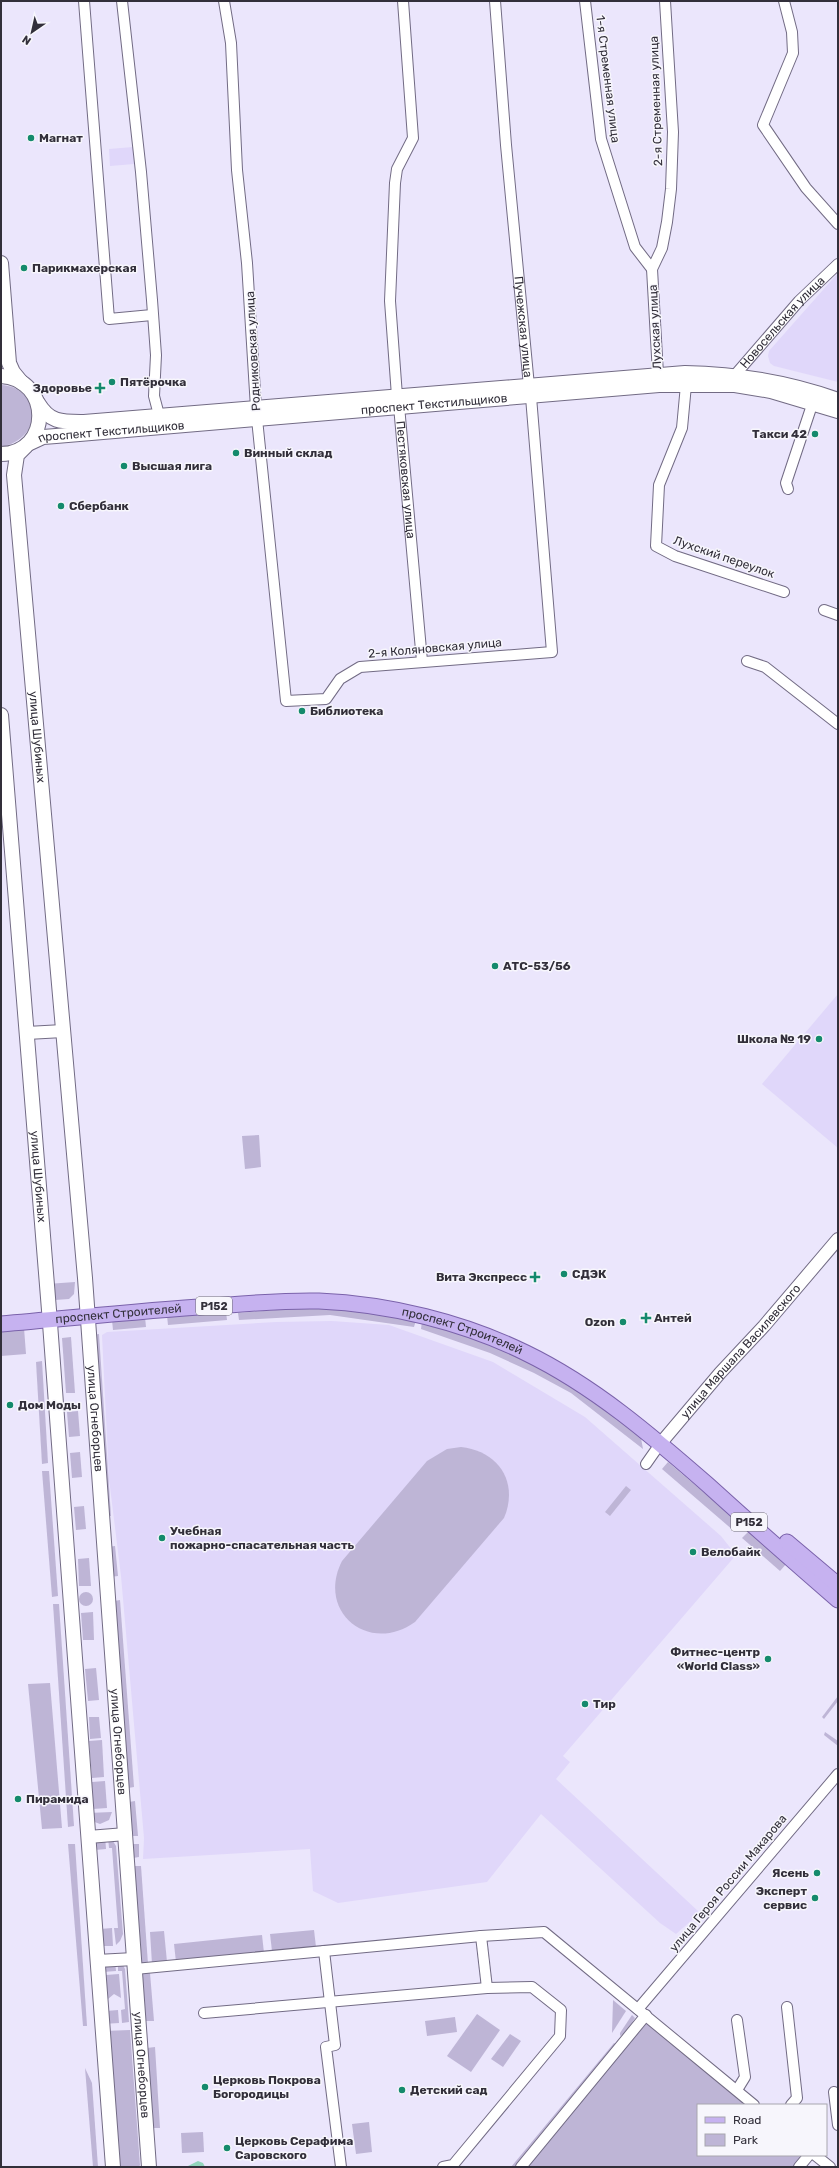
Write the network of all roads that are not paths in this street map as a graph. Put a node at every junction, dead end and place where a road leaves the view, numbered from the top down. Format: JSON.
{"nodes":[{"id":1,"x":84,"y":1,"type":"edge"},
{"id":2,"x":122,"y":1,"type":"edge"},
{"id":3,"x":224,"y":1,"type":"edge"},
{"id":4,"x":403,"y":1,"type":"edge"},
{"id":5,"x":495,"y":1,"type":"edge"},
{"id":6,"x":586,"y":1,"type":"edge"},
{"id":7,"x":664,"y":1,"type":"edge"},
{"id":8,"x":784,"y":1,"type":"edge"},
{"id":9,"x":838,"y":224,"type":"edge"},
{"id":10,"x":1,"y":263,"type":"edge"},
{"id":11,"x":838,"y":264,"type":"edge"},
{"id":12,"x":652,"y":269,"type":"junction"},
{"id":13,"x":152,"y":315,"type":"junction"},
{"id":14,"x":1,"y":376,"type":"edge"},
{"id":15,"x":658,"y":380,"type":"junction"},
{"id":16,"x":735,"y":380,"type":"junction"},
{"id":17,"x":22,"y":383,"type":"junction"},
{"id":18,"x":686,"y":385,"type":"junction"},
{"id":19,"x":530,"y":392,"type":"junction"},
{"id":20,"x":838,"y":400,"type":"edge"},
{"id":21,"x":398,"y":401,"type":"junction"},
{"id":22,"x":813,"y":402,"type":"junction"},
{"id":23,"x":38,"y":403,"type":"junction"},
{"id":24,"x":838,"y":411,"type":"edge"},
{"id":25,"x":257,"y":413,"type":"junction"},
{"id":26,"x":159,"y":415,"type":"junction"},
{"id":27,"x":27,"y":445,"type":"junction"},
{"id":28,"x":1,"y":454,"type":"edge"},
{"id":29,"x":788,"y":489,"type":"dead end"},
{"id":30,"x":784,"y":592,"type":"dead end"},
{"id":31,"x":824,"y":610,"type":"dead end"},
{"id":32,"x":838,"y":615,"type":"edge"},
{"id":33,"x":552,"y":652,"type":"joint"},
{"id":34,"x":747,"y":660,"type":"dead end"},
{"id":35,"x":422,"y":661,"type":"junction"},
{"id":36,"x":286,"y":701,"type":"joint"},
{"id":37,"x":1,"y":715,"type":"edge"},
{"id":38,"x":838,"y":724,"type":"edge"},
{"id":39,"x":63,"y":1031,"type":"junction"},
{"id":40,"x":27,"y":1033,"type":"junction"},
{"id":41,"x":838,"y":1240,"type":"edge"},
{"id":42,"x":87,"y":1312,"type":"junction"},
{"id":43,"x":1,"y":1315,"type":"edge"},
{"id":44,"x":50,"y":1315,"type":"junction"},
{"id":45,"x":1,"y":1324,"type":"edge"},
{"id":46,"x":663,"y":1440,"type":"junction"},
{"id":47,"x":646,"y":1464,"type":"dead end"},
{"id":48,"x":838,"y":1585,"type":"edge"},
{"id":49,"x":838,"y":1600,"type":"edge"},
{"id":50,"x":838,"y":1774,"type":"edge"},
{"id":51,"x":126,"y":1834,"type":"junction"},
{"id":52,"x":88,"y":1837,"type":"junction"},
{"id":53,"x":482,"y":1936,"type":"junction"},
{"id":54,"x":324,"y":1951,"type":"junction"},
{"id":55,"x":97,"y":1961,"type":"junction"},
{"id":56,"x":135,"y":1964,"type":"junction"},
{"id":57,"x":487,"y":1988,"type":"junction"},
{"id":58,"x":331,"y":2001,"type":"junction"},
{"id":59,"x":787,"y":2007,"type":"dead end"},
{"id":60,"x":642,"y":2012,"type":"junction"},
{"id":61,"x":204,"y":2013,"type":"dead end"},
{"id":62,"x":737,"y":2020,"type":"dead end"},
{"id":63,"x":737,"y":2090,"type":"junction"},
{"id":64,"x":834,"y":2092,"type":"dead end"},
{"id":65,"x":753,"y":2104,"type":"edge"},
{"id":66,"x":792,"y":2104,"type":"edge"},
{"id":67,"x":838,"y":2125,"type":"edge"},
{"id":68,"x":808,"y":2156,"type":"edge"},
{"id":69,"x":816,"y":2156,"type":"edge"},
{"id":70,"x":113,"y":2167,"type":"edge"},
{"id":71,"x":150,"y":2167,"type":"edge"},
{"id":72,"x":341,"y":2167,"type":"edge"},
{"id":73,"x":442,"y":2167,"type":"edge"},
{"id":74,"x":521,"y":2167,"type":"edge"},
{"id":75,"x":799,"y":2167,"type":"edge"},
{"id":76,"x":830,"y":2167,"type":"edge"}],
"edges":[{"from":1,"to":13,"type":"street"},
{"from":2,"to":13,"type":"street"},
{"from":3,"to":25,"type":"street","name":"Родниковская улица"},
{"from":4,"to":21,"type":"street","name":"Пестяковская улица"},
{"from":5,"to":19,"type":"street","name":"Пучежская улица"},
{"from":6,"to":12,"type":"street","name":"1-я Стременная улица"},
{"from":7,"to":12,"type":"street","name":"2-я Стременная улица"},
{"from":8,"to":9,"type":"street"},
{"from":10,"to":17,"type":"main road"},
{"from":11,"to":16,"type":"street","name":"Новосельская улица"},
{"from":12,"to":15,"type":"street","name":"Лухская улица"},
{"from":13,"to":26,"type":"street"},
{"from":14,"to":17,"type":"main road"},
{"from":15,"to":16,"type":"main road","name":"проспект Текстильщиков"},
{"from":15,"to":18,"type":"main road","name":"проспект Текстильщиков"},
{"from":15,"to":19,"type":"main road","name":"проспект Текстильщиков"},
{"from":16,"to":18,"type":"main road","name":"проспект Текстильщиков"},
{"from":16,"to":20,"type":"main road","name":"проспект Текстильщиков"},
{"from":16,"to":22,"type":"main road","name":"проспект Текстильщиков"},
{"from":17,"to":23,"type":"main road","name":"проспект Текстильщиков"},
{"from":18,"to":30,"type":"street","name":"Лухский переулок"},
{"from":19,"to":21,"type":"main road","name":"проспект Текстильщиков"},
{"from":19,"to":33,"type":"street","name":"Пучежская улица"},
{"from":21,"to":25,"type":"main road","name":"проспект Текстильщиков"},
{"from":21,"to":35,"type":"street","name":"Пестяковская улица"},
{"from":22,"to":24,"type":"main road","name":"проспект Текстильщиков"},
{"from":22,"to":29,"type":"street"},
{"from":23,"to":26,"type":"main road","name":"проспект Текстильщиков"},
{"from":23,"to":27,"type":"main road","name":"улица Шубиных"},
{"from":25,"to":26,"type":"main road","name":"проспект Текстильщиков"},
{"from":25,"to":27,"type":"main road","name":"проспект Текстильщиков"},
{"from":25,"to":36,"type":"street","name":"Родниковская улица"},
{"from":27,"to":28,"type":"main road","name":"проспект Текстильщиков"},
{"from":27,"to":39,"type":"main road","name":"улица Шубиных"},
{"from":31,"to":32,"type":"street"},
{"from":33,"to":35,"type":"street","name":"2-я Коляновская улица"},
{"from":34,"to":38,"type":"street"},
{"from":35,"to":36,"type":"street","name":"2-я Коляновская улица"},
{"from":37,"to":40,"type":"main road","name":"улица Шубиных"},
{"from":39,"to":40,"type":"street"},
{"from":39,"to":42,"type":"main road","name":"улица Шубиных"},
{"from":40,"to":44,"type":"main road","name":"улица Шубиных"},
{"from":41,"to":46,"type":"street","name":"улица Маршала Василевского"},
{"from":42,"to":44,"type":"main road","name":"проспект Строителей","number":"Р152"},
{"from":42,"to":46,"type":"main road","name":"проспект Строителей","number":"Р152"},
{"from":42,"to":51,"type":"main road","name":"улица Огнеборцев"},
{"from":43,"to":44,"type":"main road","name":"проспект Строителей","number":"Р152"},
{"from":44,"to":45,"type":"main road","name":"проспект Строителей","number":"Р152"},
{"from":44,"to":52,"type":"main road"},
{"from":46,"to":47,"type":"street","name":"улица Маршала Василевского"},
{"from":46,"to":48,"type":"main road","name":"проспект Строителей","number":"Р152"},
{"from":46,"to":49,"type":"main road","name":"проспект Строителей","number":"Р152"},
{"from":50,"to":60,"type":"street","name":"улица Героя России Макарова"},
{"from":51,"to":52,"type":"street"},
{"from":51,"to":56,"type":"main road","name":"улица Огнеборцев"},
{"from":52,"to":55,"type":"main road"},
{"from":53,"to":54,"type":"street"},
{"from":53,"to":57,"type":"street"},
{"from":53,"to":60,"type":"street"},
{"from":54,"to":56,"type":"street"},
{"from":54,"to":58,"type":"street"},
{"from":55,"to":56,"type":"street"},
{"from":55,"to":70,"type":"main road"},
{"from":56,"to":71,"type":"main road","name":"улица Огнеборцев"},
{"from":57,"to":58,"type":"street"},
{"from":57,"to":73,"type":"street"},
{"from":58,"to":61,"type":"street"},
{"from":58,"to":72,"type":"street"},
{"from":59,"to":66,"type":"street"},
{"from":60,"to":63,"type":"street"},
{"from":60,"to":74,"type":"street","name":"улица Героя России Макарова"},
{"from":62,"to":63,"type":"street"},
{"from":63,"to":65,"type":"street"},
{"from":64,"to":67,"type":"street"},
{"from":68,"to":75,"type":"street"},
{"from":69,"to":76,"type":"street"}]}
